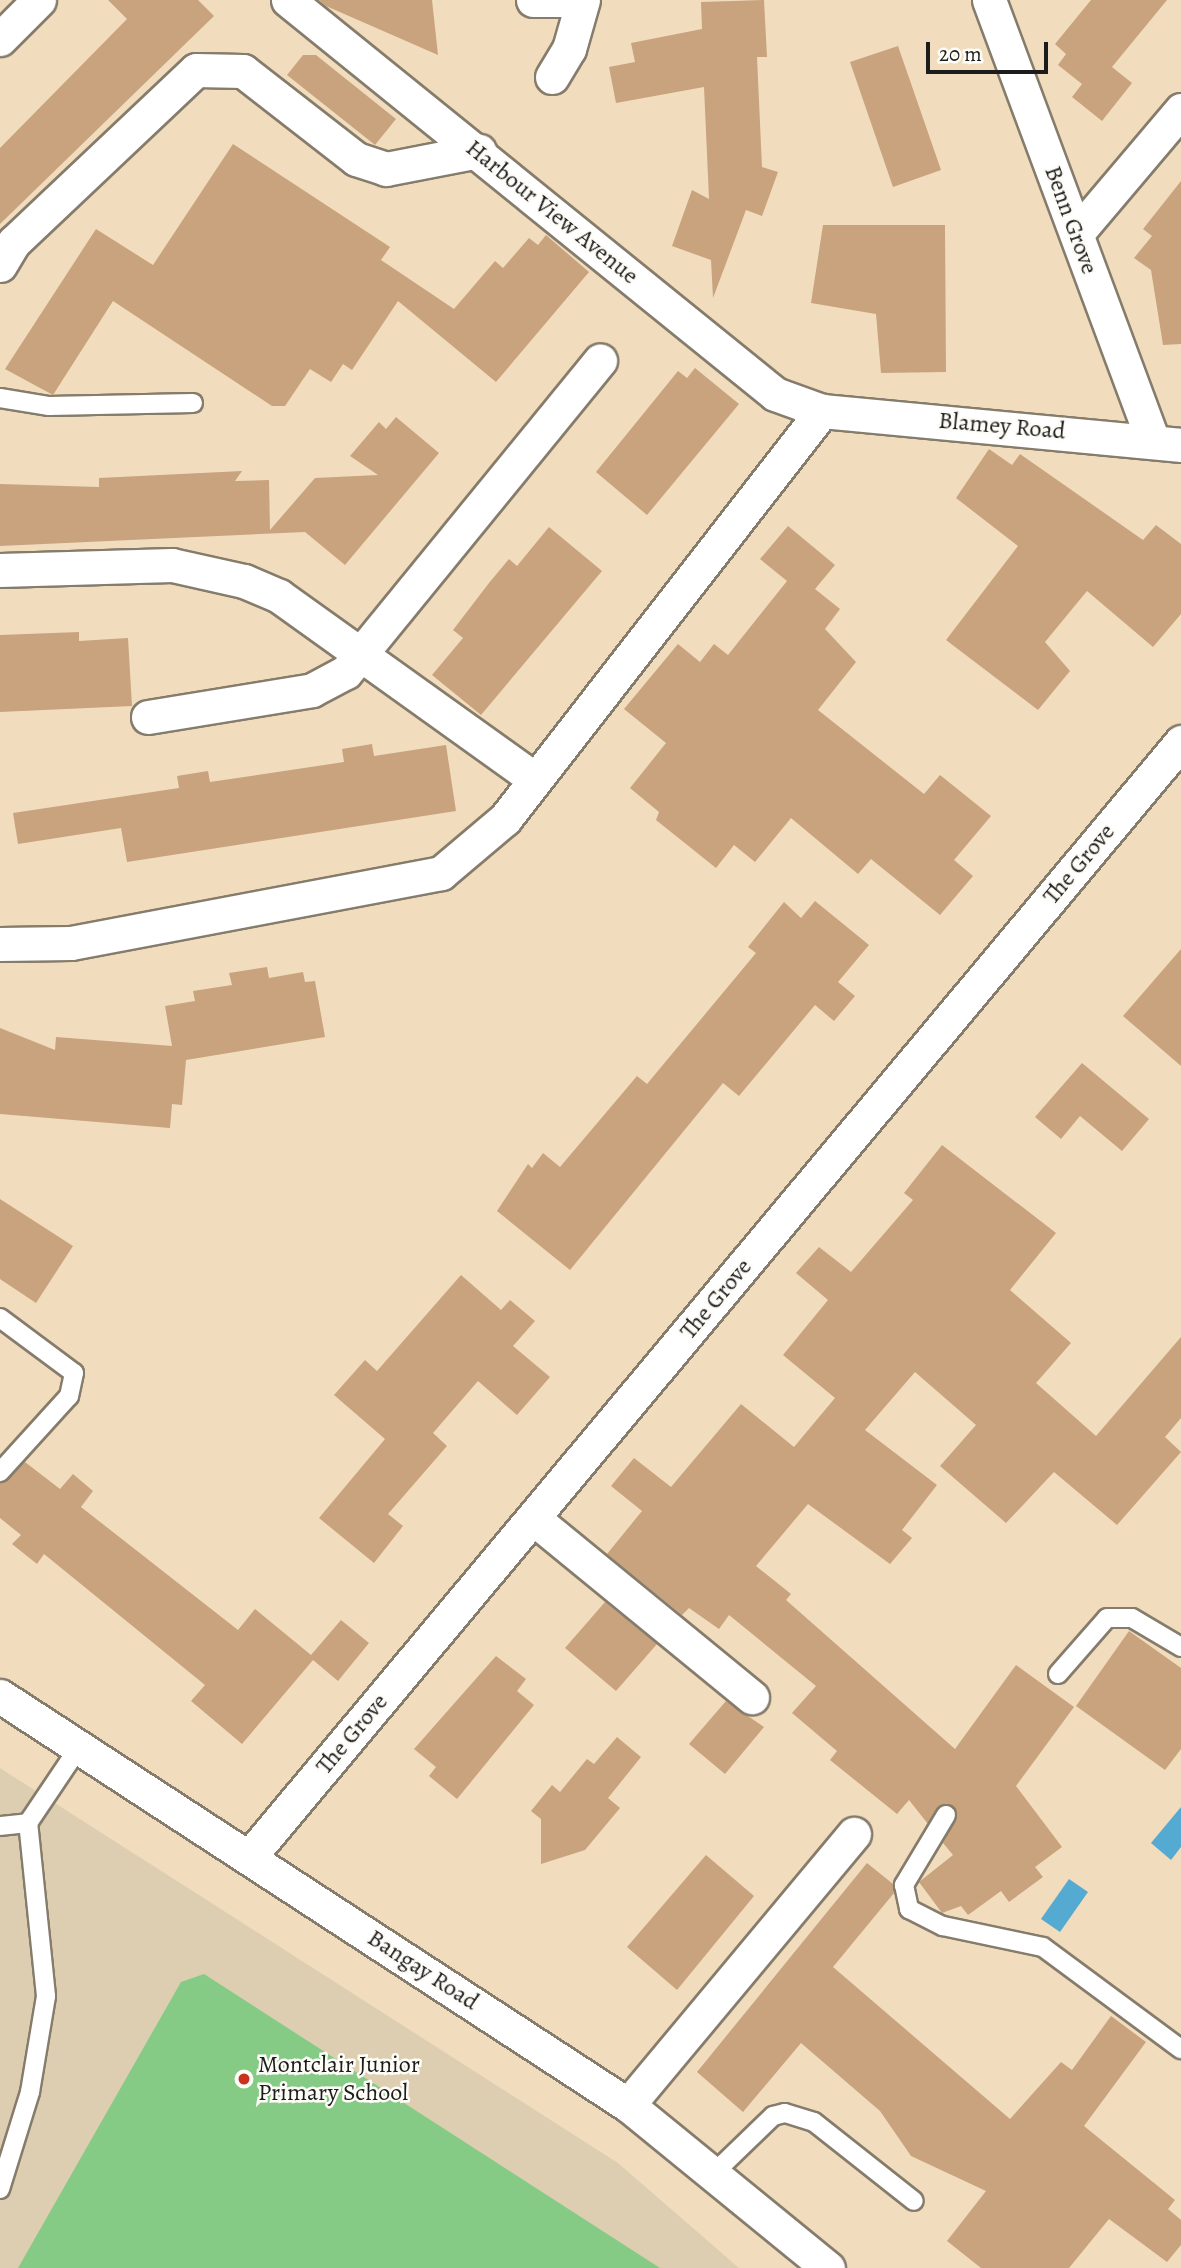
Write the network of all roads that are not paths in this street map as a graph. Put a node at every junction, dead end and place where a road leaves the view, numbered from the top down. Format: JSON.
{"nodes":[{"id":1,"x":39,"y":0,"type":"edge"},
{"id":2,"x":288,"y":0,"type":"edge"},
{"id":3,"x":533,"y":0,"type":"edge"},
{"id":4,"x":567,"y":0,"type":"edge"},
{"id":5,"x":583,"y":0,"type":"edge"},
{"id":6,"x":989,"y":0,"type":"edge"},
{"id":7,"x":0,"y":39,"type":"edge"},
{"id":8,"x":552,"y":77,"type":"dead end"},
{"id":9,"x":1181,"y":110,"type":"edge"},
{"id":10,"x":479,"y":151,"type":"junction"},
{"id":11,"x":1077,"y":233,"type":"junction"},
{"id":12,"x":0,"y":265,"type":"edge"},
{"id":13,"x":600,"y":361,"type":"dead end"},
{"id":14,"x":0,"y":398,"type":"edge"},
{"id":15,"x":193,"y":403,"type":"dead end"},
{"id":16,"x":822,"y":411,"type":"junction"},
{"id":17,"x":1167,"y":442,"type":"edge"},
{"id":18,"x":0,"y":570,"type":"edge"},
{"id":19,"x":359,"y":656,"type":"junction"},
{"id":20,"x":148,"y":717,"type":"dead end"},
{"id":21,"x":1181,"y":742,"type":"edge"},
{"id":22,"x":533,"y":778,"type":"junction"},
{"id":23,"x":0,"y":944,"type":"edge"},
{"id":24,"x":0,"y":1318,"type":"edge"},
{"id":25,"x":0,"y":1472,"type":"edge"},
{"id":26,"x":533,"y":1518,"type":"junction"},
{"id":27,"x":1181,"y":1647,"type":"edge"},
{"id":28,"x":1058,"y":1674,"type":"dead end"},
{"id":29,"x":0,"y":1696,"type":"edge"},
{"id":30,"x":751,"y":1697,"type":"dead end"},
{"id":31,"x":79,"y":1747,"type":"junction"},
{"id":32,"x":946,"y":1815,"type":"dead end"},
{"id":33,"x":28,"y":1823,"type":"junction"},
{"id":34,"x":0,"y":1826,"type":"edge"},
{"id":35,"x":854,"y":1834,"type":"dead end"},
{"id":36,"x":250,"y":1856,"type":"junction"},
{"id":37,"x":1181,"y":2049,"type":"edge"},
{"id":38,"x":628,"y":2105,"type":"junction"},
{"id":39,"x":715,"y":2172,"type":"junction"},
{"id":40,"x":0,"y":2189,"type":"edge"},
{"id":41,"x":914,"y":2201,"type":"dead end"},
{"id":42,"x":828,"y":2268,"type":"edge"}],
"edges":[{"from":1,"to":7,"type":"street"},
{"from":2,"to":10,"type":"street","name":"Harbour View Avenue"},
{"from":3,"to":4,"type":"street"},
{"from":5,"to":8,"type":"street"},
{"from":6,"to":11,"type":"street","name":"Benn Grove"},
{"from":9,"to":11,"type":"street"},
{"from":10,"to":12,"type":"street"},
{"from":10,"to":16,"type":"street","name":"Harbour View Avenue"},
{"from":11,"to":17,"type":"street","name":"Benn Grove"},
{"from":13,"to":19,"type":"street"},
{"from":14,"to":15,"type":"lane"},
{"from":16,"to":17,"type":"street","name":"Blamey Road"},
{"from":16,"to":22,"type":"street"},
{"from":18,"to":19,"type":"street"},
{"from":19,"to":20,"type":"street"},
{"from":19,"to":22,"type":"street"},
{"from":21,"to":26,"type":"street","name":"The Grove"},
{"from":22,"to":23,"type":"street"},
{"from":24,"to":25,"type":"lane"},
{"from":26,"to":30,"type":"street"},
{"from":26,"to":36,"type":"street","name":"The Grove"},
{"from":27,"to":28,"type":"lane"},
{"from":29,"to":31,"type":"street","name":"Bangay Road"},
{"from":31,"to":33,"type":"lane"},
{"from":31,"to":36,"type":"street","name":"Bangay Road"},
{"from":32,"to":37,"type":"lane"},
{"from":33,"to":34,"type":"lane"},
{"from":33,"to":40,"type":"lane"},
{"from":35,"to":38,"type":"street"},
{"from":36,"to":38,"type":"street","name":"Bangay Road"},
{"from":38,"to":39,"type":"street","name":"Bangay Road"},
{"from":39,"to":41,"type":"lane"},
{"from":39,"to":42,"type":"street","name":"Bangay Road"}]}
